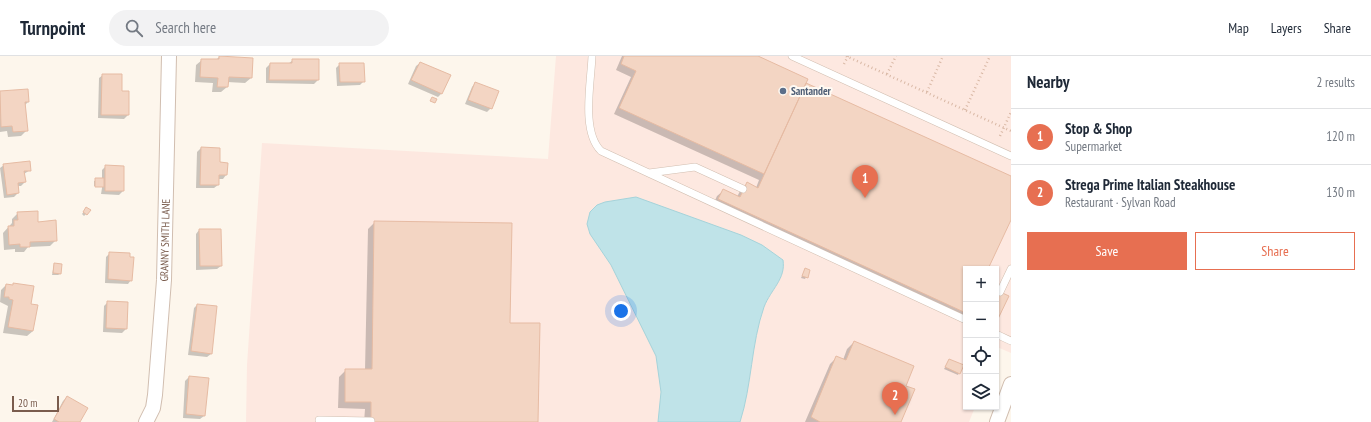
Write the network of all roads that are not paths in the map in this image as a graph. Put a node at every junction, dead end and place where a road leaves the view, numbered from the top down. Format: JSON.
{"nodes":[{"id":1,"x":169,"y":56,"type":"edge"},
{"id":2,"x":592,"y":56,"type":"edge"},
{"id":3,"x":792,"y":56,"type":"edge"},
{"id":4,"x":1011,"y":156,"type":"edge"},
{"id":5,"x":649,"y":173,"type":"junction"},
{"id":6,"x":744,"y":189,"type":"dead end"},
{"id":7,"x":1011,"y":269,"type":"edge"},
{"id":8,"x":1000,"y":292,"type":"dead end"},
{"id":9,"x":963,"y":319,"type":"edge"},
{"id":10,"x":999,"y":335,"type":"edge"},
{"id":11,"x":1011,"y":341,"type":"edge"},
{"id":12,"x":1011,"y":384,"type":"edge"},
{"id":13,"x":319,"y":420,"type":"dead end"},
{"id":14,"x":371,"y":421,"type":"edge"},
{"id":15,"x":146,"y":422,"type":"edge"},
{"id":16,"x":997,"y":422,"type":"edge"}],
"edges":[{"from":1,"to":15,"type":"street","name":"GRANNY SMITH LANE"},
{"from":2,"to":5,"type":"lane"},
{"from":3,"to":4,"type":"lane"},
{"from":5,"to":6,"type":"lane"},
{"from":5,"to":9,"type":"lane"},
{"from":7,"to":8,"type":"lane"},
{"from":10,"to":11,"type":"lane"},
{"from":12,"to":16,"type":"street"},
{"from":13,"to":14,"type":"lane"}]}
